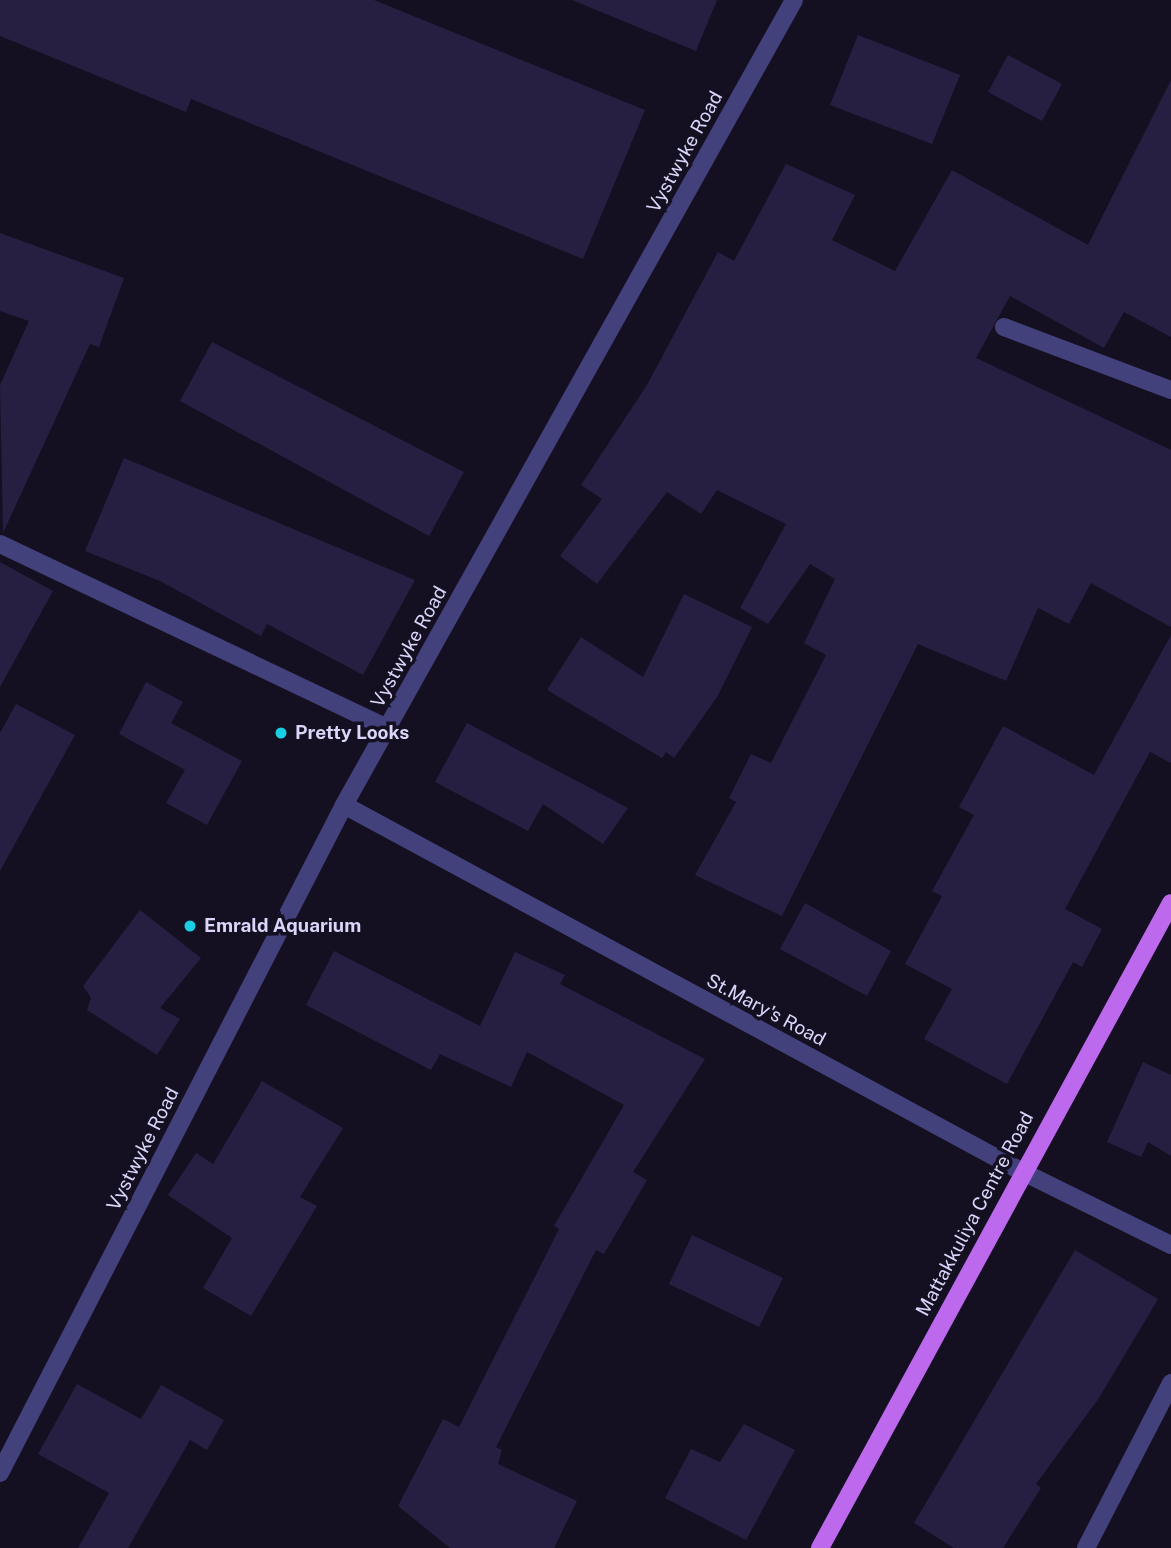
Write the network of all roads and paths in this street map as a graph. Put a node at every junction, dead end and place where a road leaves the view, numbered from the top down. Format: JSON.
{"nodes":[{"id":1,"x":794,"y":0,"type":"edge"},
{"id":2,"x":1004,"y":327,"type":"dead end"},
{"id":3,"x":1171,"y":390,"type":"edge"},
{"id":4,"x":0,"y":544,"type":"edge"},
{"id":5,"x":387,"y":728,"type":"junction"},
{"id":6,"x":344,"y":805,"type":"junction"},
{"id":7,"x":1171,"y":903,"type":"edge"},
{"id":8,"x":1021,"y":1171,"type":"junction"},
{"id":9,"x":1171,"y":1245,"type":"edge"},
{"id":10,"x":1171,"y":1383,"type":"edge"},
{"id":11,"x":0,"y":1473,"type":"edge"},
{"id":12,"x":820,"y":1548,"type":"edge"},
{"id":13,"x":1086,"y":1548,"type":"edge"}],
"edges":[{"from":1,"to":5,"type":"street","name":"Vystwyke Road"},
{"from":2,"to":3,"type":"street"},
{"from":4,"to":5,"type":"street"},
{"from":5,"to":6,"type":"street","name":"Vystwyke Road"},
{"from":6,"to":8,"type":"street","name":"St.Mary's Road"},
{"from":6,"to":11,"type":"street","name":"Vystwyke Road"},
{"from":7,"to":8,"type":"main road","name":"Mattakkuliya Centre Road"},
{"from":8,"to":9,"type":"street","name":"St.Mary's Road"},
{"from":8,"to":12,"type":"main road","name":"Mattakkuliya Centre Road"},
{"from":10,"to":13,"type":"street"}]}
